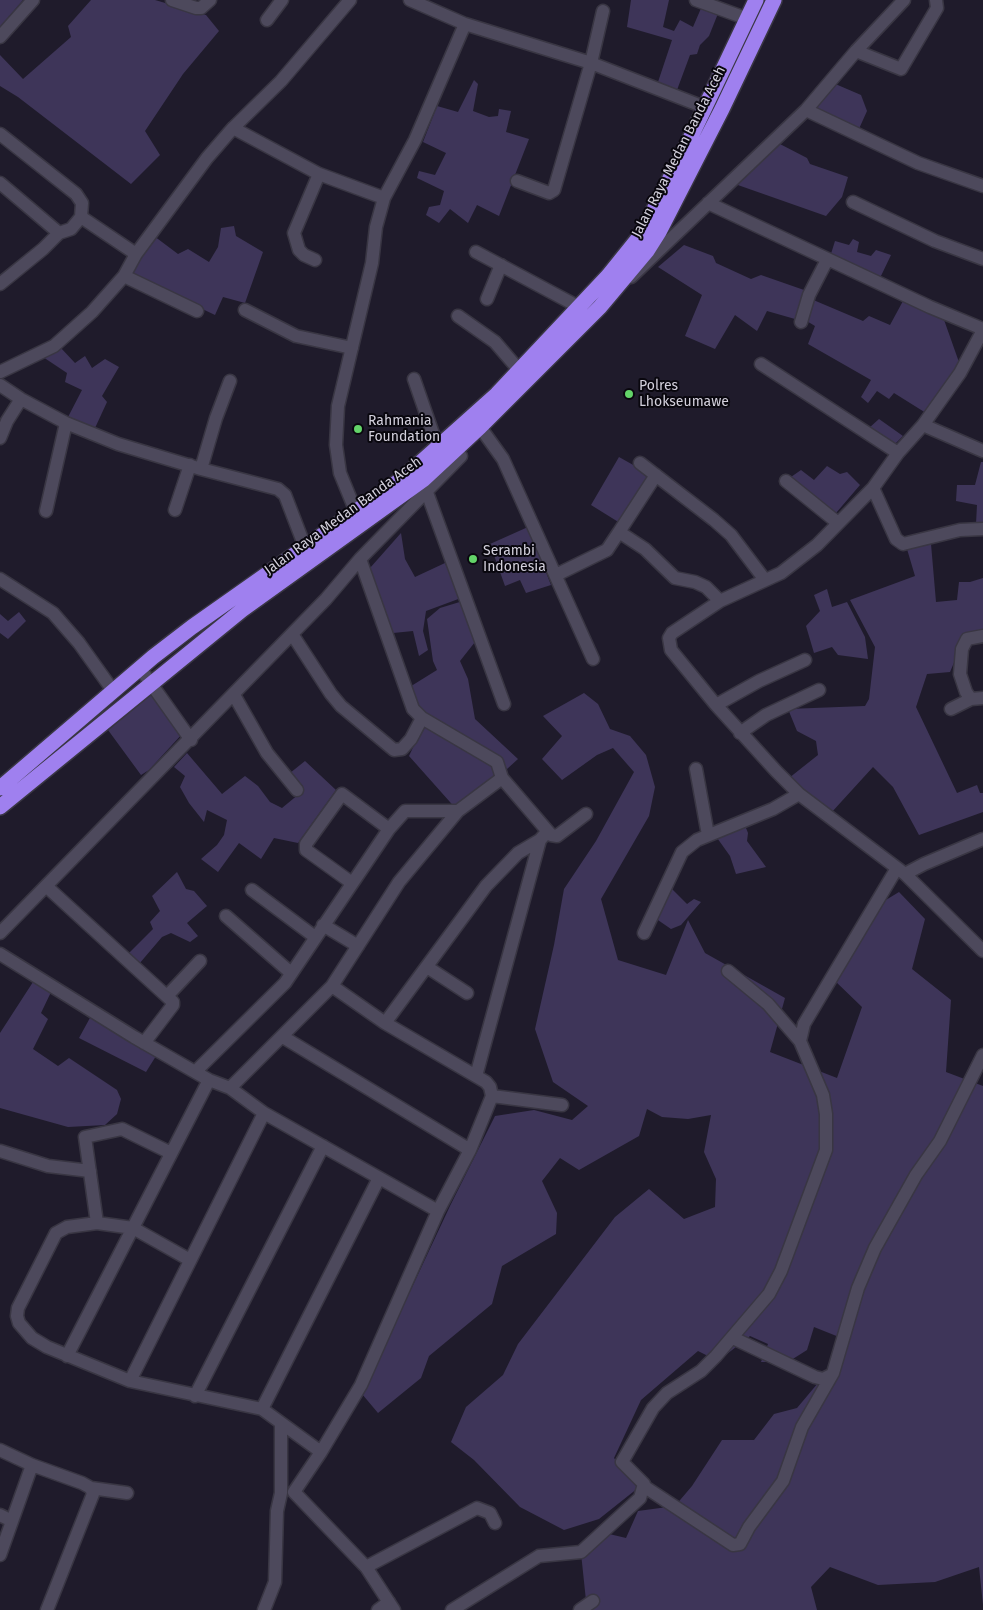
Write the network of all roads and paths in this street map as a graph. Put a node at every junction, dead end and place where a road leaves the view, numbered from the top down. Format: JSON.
{"nodes":[{"id":1,"x":34,"y":0,"type":"edge"},
{"id":2,"x":172,"y":0,"type":"edge"},
{"id":3,"x":210,"y":0,"type":"edge"},
{"id":4,"x":282,"y":0,"type":"edge"},
{"id":5,"x":350,"y":0,"type":"edge"},
{"id":6,"x":410,"y":0,"type":"edge"},
{"id":7,"x":696,"y":0,"type":"edge"},
{"id":8,"x":756,"y":0,"type":"edge"},
{"id":9,"x":774,"y":0,"type":"edge"},
{"id":10,"x":904,"y":0,"type":"edge"},
{"id":11,"x":936,"y":0,"type":"edge"},
{"id":12,"x":603,"y":11,"type":"dead end"},
{"id":13,"x":748,"y":19,"type":"junction"},
{"id":14,"x":267,"y":20,"type":"dead end"},
{"id":15,"x":465,"y":24,"type":"junction"},
{"id":16,"x":0,"y":37,"type":"edge"},
{"id":17,"x":856,"y":51,"type":"junction"},
{"id":18,"x":591,"y":63,"type":"junction"},
{"id":19,"x":704,"y":107,"type":"junction"},
{"id":20,"x":806,"y":110,"type":"junction"},
{"id":21,"x":233,"y":128,"type":"junction"},
{"id":22,"x":0,"y":134,"type":"edge"},
{"id":23,"x":319,"y":174,"type":"junction"},
{"id":24,"x":517,"y":181,"type":"dead end"},
{"id":25,"x":0,"y":183,"type":"edge"},
{"id":26,"x":983,"y":186,"type":"edge"},
{"id":27,"x":384,"y":198,"type":"junction"},
{"id":28,"x":853,"y":202,"type":"dead end"},
{"id":29,"x":708,"y":203,"type":"junction"},
{"id":30,"x":81,"y":217,"type":"junction"},
{"id":31,"x":59,"y":232,"type":"junction"},
{"id":32,"x":476,"y":252,"type":"dead end"},
{"id":33,"x":136,"y":254,"type":"junction"},
{"id":34,"x":983,"y":259,"type":"edge"},
{"id":35,"x":315,"y":260,"type":"dead end"},
{"id":36,"x":827,"y":260,"type":"junction"},
{"id":37,"x":500,"y":266,"type":"junction"},
{"id":38,"x":124,"y":276,"type":"junction"},
{"id":39,"x":622,"y":281,"type":"junction"},
{"id":40,"x":0,"y":284,"type":"edge"},
{"id":41,"x":487,"y":299,"type":"dead end"},
{"id":42,"x":579,"y":307,"type":"junction"},
{"id":43,"x":245,"y":310,"type":"dead end"},
{"id":44,"x":197,"y":311,"type":"dead end"},
{"id":45,"x":458,"y":316,"type":"dead end"},
{"id":46,"x":801,"y":322,"type":"dead end"},
{"id":47,"x":983,"y":330,"type":"edge"},
{"id":48,"x":352,"y":348,"type":"junction"},
{"id":49,"x":761,"y":364,"type":"dead end"},
{"id":50,"x":0,"y":372,"type":"edge"},
{"id":51,"x":524,"y":374,"type":"junction"},
{"id":52,"x":414,"y":379,"type":"dead end"},
{"id":53,"x":230,"y":380,"type":"dead end"},
{"id":54,"x":0,"y":385,"type":"edge"},
{"id":55,"x":21,"y":399,"type":"junction"},
{"id":56,"x":66,"y":423,"type":"junction"},
{"id":57,"x":923,"y":425,"type":"junction"},
{"id":58,"x":480,"y":426,"type":"junction"},
{"id":59,"x":0,"y":438,"type":"edge"},
{"id":60,"x":455,"y":450,"type":"junction"},
{"id":61,"x":983,"y":451,"type":"edge"},
{"id":62,"x":898,"y":453,"type":"junction"},
{"id":63,"x":433,"y":458,"type":"junction"},
{"id":64,"x":640,"y":464,"type":"dead end"},
{"id":65,"x":195,"y":467,"type":"junction"},
{"id":66,"x":656,"y":475,"type":"junction"},
{"id":67,"x":786,"y":480,"type":"dead end"},
{"id":68,"x":425,"y":486,"type":"junction"},
{"id":69,"x":873,"y":488,"type":"junction"},
{"id":70,"x":174,"y":510,"type":"dead end"},
{"id":71,"x":46,"y":511,"type":"dead end"},
{"id":72,"x":356,"y":512,"type":"junction"},
{"id":73,"x":838,"y":523,"type":"junction"},
{"id":74,"x":983,"y":529,"type":"edge"},
{"id":75,"x":619,"y":532,"type":"junction"},
{"id":76,"x":304,"y":546,"type":"junction"},
{"id":77,"x":360,"y":559,"type":"junction"},
{"id":78,"x":556,"y":574,"type":"junction"},
{"id":79,"x":0,"y":579,"type":"edge"},
{"id":80,"x":764,"y":580,"type":"junction"},
{"id":81,"x":720,"y":601,"type":"junction"},
{"id":82,"x":292,"y":634,"type":"junction"},
{"id":83,"x":983,"y":636,"type":"edge"},
{"id":84,"x":593,"y":659,"type":"dead end"},
{"id":85,"x":805,"y":660,"type":"dead end"},
{"id":86,"x":140,"y":668,"type":"junction"},
{"id":87,"x":151,"y":682,"type":"junction"},
{"id":88,"x":819,"y":690,"type":"dead end"},
{"id":89,"x":114,"y":692,"type":"junction"},
{"id":90,"x":234,"y":695,"type":"junction"},
{"id":91,"x":977,"y":699,"type":"edge"},
{"id":92,"x":504,"y":704,"type":"dead end"},
{"id":93,"x":716,"y":705,"type":"junction"},
{"id":94,"x":951,"y":710,"type":"dead end"},
{"id":95,"x":422,"y":718,"type":"junction"},
{"id":96,"x":740,"y":733,"type":"junction"},
{"id":97,"x":191,"y":740,"type":"junction"},
{"id":98,"x":696,"y":769,"type":"dead end"},
{"id":99,"x":502,"y":778,"type":"junction"},
{"id":100,"x":0,"y":788,"type":"edge"},
{"id":101,"x":297,"y":790,"type":"dead end"},
{"id":102,"x":799,"y":794,"type":"junction"},
{"id":103,"x":0,"y":807,"type":"edge"},
{"id":104,"x":458,"y":811,"type":"junction"},
{"id":105,"x":586,"y":814,"type":"dead end"},
{"id":106,"x":389,"y":829,"type":"junction"},
{"id":107,"x":708,"y":835,"type":"junction"},
{"id":108,"x":544,"y":836,"type":"junction"},
{"id":109,"x":983,"y":839,"type":"edge"},
{"id":110,"x":901,"y":871,"type":"junction"},
{"id":111,"x":352,"y":883,"type":"junction"},
{"id":112,"x":46,"y":886,"type":"junction"},
{"id":113,"x":252,"y":890,"type":"dead end"},
{"id":114,"x":226,"y":916,"type":"dead end"},
{"id":115,"x":324,"y":925,"type":"junction"},
{"id":116,"x":0,"y":933,"type":"edge"},
{"id":117,"x":644,"y":933,"type":"dead end"},
{"id":118,"x":315,"y":937,"type":"junction"},
{"id":119,"x":358,"y":946,"type":"junction"},
{"id":120,"x":983,"y":952,"type":"edge"},
{"id":121,"x":0,"y":954,"type":"edge"},
{"id":122,"x":200,"y":961,"type":"dead end"},
{"id":123,"x":427,"y":967,"type":"junction"},
{"id":124,"x":728,"y":971,"type":"dead end"},
{"id":125,"x":292,"y":973,"type":"junction"},
{"id":126,"x":332,"y":986,"type":"junction"},
{"id":127,"x":467,"y":992,"type":"dead end"},
{"id":128,"x":168,"y":995,"type":"junction"},
{"id":129,"x":385,"y":1023,"type":"junction"},
{"id":130,"x":283,"y":1037,"type":"junction"},
{"id":131,"x":800,"y":1041,"type":"junction"},
{"id":132,"x":144,"y":1043,"type":"junction"},
{"id":133,"x":983,"y":1055,"type":"edge"},
{"id":134,"x":196,"y":1072,"type":"junction"},
{"id":135,"x":476,"y":1076,"type":"junction"},
{"id":136,"x":209,"y":1080,"type":"junction"},
{"id":137,"x":230,"y":1088,"type":"junction"},
{"id":138,"x":492,"y":1096,"type":"junction"},
{"id":139,"x":562,"y":1105,"type":"dead end"},
{"id":140,"x":264,"y":1113,"type":"junction"},
{"id":141,"x":323,"y":1146,"type":"junction"},
{"id":142,"x":0,"y":1150,"type":"edge"},
{"id":143,"x":470,"y":1150,"type":"junction"},
{"id":144,"x":171,"y":1153,"type":"junction"},
{"id":145,"x":90,"y":1171,"type":"junction"},
{"id":146,"x":380,"y":1178,"type":"junction"},
{"id":147,"x":438,"y":1211,"type":"junction"},
{"id":148,"x":97,"y":1223,"type":"junction"},
{"id":149,"x":133,"y":1228,"type":"junction"},
{"id":150,"x":190,"y":1260,"type":"junction"},
{"id":151,"x":734,"y":1338,"type":"junction"},
{"id":152,"x":67,"y":1356,"type":"junction"},
{"id":153,"x":831,"y":1376,"type":"junction"},
{"id":154,"x":130,"y":1381,"type":"junction"},
{"id":155,"x":194,"y":1396,"type":"junction"},
{"id":156,"x":262,"y":1409,"type":"junction"},
{"id":157,"x":281,"y":1424,"type":"junction"},
{"id":158,"x":0,"y":1450,"type":"edge"},
{"id":159,"x":321,"y":1452,"type":"junction"},
{"id":160,"x":32,"y":1465,"type":"junction"},
{"id":161,"x":645,"y":1487,"type":"junction"},
{"id":162,"x":90,"y":1488,"type":"junction"},
{"id":163,"x":127,"y":1493,"type":"dead end"},
{"id":164,"x":287,"y":1493,"type":"junction"},
{"id":165,"x":0,"y":1515,"type":"edge"},
{"id":166,"x":12,"y":1521,"type":"junction"},
{"id":167,"x":495,"y":1523,"type":"dead end"},
{"id":168,"x":0,"y":1555,"type":"edge"},
{"id":169,"x":366,"y":1567,"type":"junction"},
{"id":170,"x":593,"y":1601,"type":"dead end"},
{"id":171,"x":392,"y":1606,"type":"edge"},
{"id":172,"x":47,"y":1610,"type":"edge"},
{"id":173,"x":264,"y":1610,"type":"edge"},
{"id":174,"x":378,"y":1610,"type":"edge"},
{"id":175,"x":452,"y":1610,"type":"edge"},
{"id":176,"x":580,"y":1610,"type":"edge"}],
"edges":[{"from":1,"to":16,"type":"street"},
{"from":2,"to":3,"type":"street"},
{"from":4,"to":14,"type":"street"},
{"from":5,"to":21,"type":"street"},
{"from":6,"to":15,"type":"street"},
{"from":7,"to":13,"type":"street"},
{"from":8,"to":13,"type":"highway","name":"Jalan Raya Medan Banda Aceh"},
{"from":9,"to":39,"type":"highway","name":"Jalan Raya Medan Banda Aceh"},
{"from":10,"to":17,"type":"street"},
{"from":11,"to":17,"type":"street"},
{"from":12,"to":18,"type":"street"},
{"from":13,"to":19,"type":"highway","name":"Jalan Raya Medan Banda Aceh"},
{"from":15,"to":18,"type":"street"},
{"from":15,"to":27,"type":"street"},
{"from":17,"to":20,"type":"street"},
{"from":18,"to":19,"type":"street"},
{"from":18,"to":24,"type":"street"},
{"from":19,"to":42,"type":"highway","name":"Jalan Raya Medan Banda Aceh"},
{"from":20,"to":26,"type":"street"},
{"from":20,"to":29,"type":"street"},
{"from":21,"to":23,"type":"street"},
{"from":21,"to":33,"type":"street"},
{"from":22,"to":30,"type":"street"},
{"from":23,"to":27,"type":"street"},
{"from":23,"to":35,"type":"street"},
{"from":25,"to":31,"type":"street"},
{"from":27,"to":48,"type":"street"},
{"from":28,"to":34,"type":"street"},
{"from":29,"to":36,"type":"street"},
{"from":29,"to":39,"type":"street"},
{"from":30,"to":31,"type":"street"},
{"from":30,"to":33,"type":"street"},
{"from":31,"to":40,"type":"street"},
{"from":32,"to":37,"type":"street"},
{"from":33,"to":38,"type":"street"},
{"from":36,"to":46,"type":"street"},
{"from":36,"to":47,"type":"street"},
{"from":37,"to":41,"type":"street"},
{"from":37,"to":42,"type":"street"},
{"from":38,"to":44,"type":"street"},
{"from":38,"to":50,"type":"street"},
{"from":39,"to":51,"type":"highway","name":"Jalan Raya Medan Banda Aceh"},
{"from":42,"to":51,"type":"highway","name":"Jalan Raya Medan Banda Aceh"},
{"from":43,"to":48,"type":"street"},
{"from":45,"to":51,"type":"street"},
{"from":47,"to":57,"type":"street"},
{"from":48,"to":72,"type":"street"},
{"from":49,"to":62,"type":"street"},
{"from":51,"to":58,"type":"highway","name":"Jalan Raya Medan Banda Aceh"},
{"from":51,"to":63,"type":"highway","name":"Jalan Raya Medan Banda Aceh"},
{"from":52,"to":63,"type":"street"},
{"from":53,"to":65,"type":"street"},
{"from":54,"to":55,"type":"street"},
{"from":55,"to":56,"type":"street"},
{"from":55,"to":59,"type":"street"},
{"from":56,"to":65,"type":"street"},
{"from":56,"to":71,"type":"street"},
{"from":57,"to":61,"type":"street"},
{"from":57,"to":62,"type":"street"},
{"from":58,"to":60,"type":"highway","name":"Jalan Raya Medan Banda Aceh"},
{"from":58,"to":78,"type":"street"},
{"from":60,"to":63,"type":"highway","name":"Jalan Raya Medan Banda Aceh"},
{"from":60,"to":68,"type":"street"},
{"from":62,"to":69,"type":"street"},
{"from":63,"to":68,"type":"highway","name":"Jalan Raya Medan Banda Aceh"},
{"from":63,"to":72,"type":"highway","name":"Jalan Raya Medan Banda Aceh"},
{"from":64,"to":66,"type":"street"},
{"from":65,"to":70,"type":"street"},
{"from":65,"to":76,"type":"street"},
{"from":66,"to":75,"type":"street"},
{"from":66,"to":80,"type":"street"},
{"from":67,"to":73,"type":"street"},
{"from":68,"to":77,"type":"street"},
{"from":68,"to":87,"type":"highway","name":"Jalan Raya Medan Banda Aceh"},
{"from":68,"to":92,"type":"street"},
{"from":69,"to":73,"type":"street"},
{"from":69,"to":74,"type":"street"},
{"from":72,"to":76,"type":"highway","name":"Jalan Raya Medan Banda Aceh"},
{"from":73,"to":80,"type":"street"},
{"from":75,"to":78,"type":"street"},
{"from":75,"to":81,"type":"street"},
{"from":76,"to":86,"type":"highway","name":"Jalan Raya Medan Banda Aceh"},
{"from":77,"to":82,"type":"street"},
{"from":77,"to":95,"type":"street"},
{"from":78,"to":84,"type":"street"},
{"from":79,"to":89,"type":"street"},
{"from":80,"to":81,"type":"street"},
{"from":81,"to":93,"type":"street"},
{"from":82,"to":90,"type":"street"},
{"from":82,"to":95,"type":"street"},
{"from":83,"to":91,"type":"street"},
{"from":85,"to":93,"type":"street"},
{"from":86,"to":87,"type":"street"},
{"from":86,"to":89,"type":"highway","name":"Jalan Raya Medan Banda Aceh"},
{"from":87,"to":97,"type":"street"},
{"from":87,"to":103,"type":"highway","name":"Jalan Raya Medan Banda Aceh"},
{"from":88,"to":96,"type":"street"},
{"from":89,"to":100,"type":"highway","name":"Jalan Raya Medan Banda Aceh"},
{"from":90,"to":97,"type":"street"},
{"from":90,"to":101,"type":"street"},
{"from":91,"to":94,"type":"street"},
{"from":93,"to":96,"type":"street"},
{"from":95,"to":99,"type":"street"},
{"from":96,"to":102,"type":"street"},
{"from":97,"to":112,"type":"street"},
{"from":98,"to":107,"type":"street"},
{"from":99,"to":104,"type":"street"},
{"from":99,"to":108,"type":"street"},
{"from":102,"to":107,"type":"street"},
{"from":102,"to":110,"type":"street"},
{"from":104,"to":106,"type":"street"},
{"from":104,"to":119,"type":"street"},
{"from":105,"to":108,"type":"street"},
{"from":106,"to":111,"type":"street"},
{"from":106,"to":111,"type":"street"},
{"from":107,"to":117,"type":"street"},
{"from":108,"to":123,"type":"street"},
{"from":108,"to":135,"type":"street"},
{"from":109,"to":110,"type":"street"},
{"from":110,"to":120,"type":"street"},
{"from":110,"to":131,"type":"street"},
{"from":111,"to":115,"type":"street"},
{"from":112,"to":116,"type":"street"},
{"from":112,"to":128,"type":"street"},
{"from":113,"to":118,"type":"street"},
{"from":114,"to":125,"type":"street"},
{"from":115,"to":118,"type":"street"},
{"from":115,"to":119,"type":"street"},
{"from":118,"to":125,"type":"street"},
{"from":119,"to":126,"type":"street"},
{"from":121,"to":132,"type":"street"},
{"from":122,"to":128,"type":"street"},
{"from":123,"to":127,"type":"street"},
{"from":123,"to":129,"type":"street"},
{"from":124,"to":131,"type":"street"},
{"from":125,"to":134,"type":"street"},
{"from":126,"to":129,"type":"street"},
{"from":126,"to":130,"type":"street"},
{"from":128,"to":132,"type":"street"},
{"from":129,"to":135,"type":"street"},
{"from":130,"to":137,"type":"street"},
{"from":130,"to":143,"type":"street"},
{"from":131,"to":151,"type":"street"},
{"from":132,"to":134,"type":"street"},
{"from":133,"to":153,"type":"street"},
{"from":134,"to":136,"type":"street"},
{"from":135,"to":138,"type":"street"},
{"from":136,"to":137,"type":"street"},
{"from":136,"to":144,"type":"street"},
{"from":137,"to":140,"type":"street"},
{"from":138,"to":139,"type":"street"},
{"from":138,"to":143,"type":"street"},
{"from":140,"to":141,"type":"street"},
{"from":140,"to":150,"type":"street"},
{"from":141,"to":146,"type":"street"},
{"from":141,"to":155,"type":"street"},
{"from":142,"to":145,"type":"street"},
{"from":143,"to":147,"type":"street"},
{"from":144,"to":145,"type":"street"},
{"from":144,"to":149,"type":"street"},
{"from":145,"to":148,"type":"street"},
{"from":146,"to":147,"type":"street"},
{"from":146,"to":156,"type":"street"},
{"from":147,"to":159,"type":"street"},
{"from":148,"to":149,"type":"street"},
{"from":148,"to":152,"type":"street"},
{"from":149,"to":150,"type":"street"},
{"from":149,"to":152,"type":"street"},
{"from":150,"to":154,"type":"street"},
{"from":151,"to":153,"type":"street"},
{"from":151,"to":161,"type":"street"},
{"from":152,"to":154,"type":"street"},
{"from":153,"to":161,"type":"street"},
{"from":154,"to":155,"type":"street"},
{"from":155,"to":156,"type":"street"},
{"from":156,"to":157,"type":"street"},
{"from":157,"to":159,"type":"street"},
{"from":157,"to":164,"type":"street"},
{"from":158,"to":160,"type":"street"},
{"from":159,"to":164,"type":"street"},
{"from":160,"to":162,"type":"street"},
{"from":160,"to":166,"type":"street"},
{"from":161,"to":175,"type":"street"},
{"from":162,"to":163,"type":"street"},
{"from":162,"to":172,"type":"street"},
{"from":164,"to":169,"type":"street"},
{"from":164,"to":173,"type":"street"},
{"from":165,"to":166,"type":"street"},
{"from":166,"to":168,"type":"street"},
{"from":167,"to":169,"type":"street"},
{"from":169,"to":171,"type":"street"},
{"from":170,"to":176,"type":"street"},
{"from":171,"to":174,"type":"street"}]}
